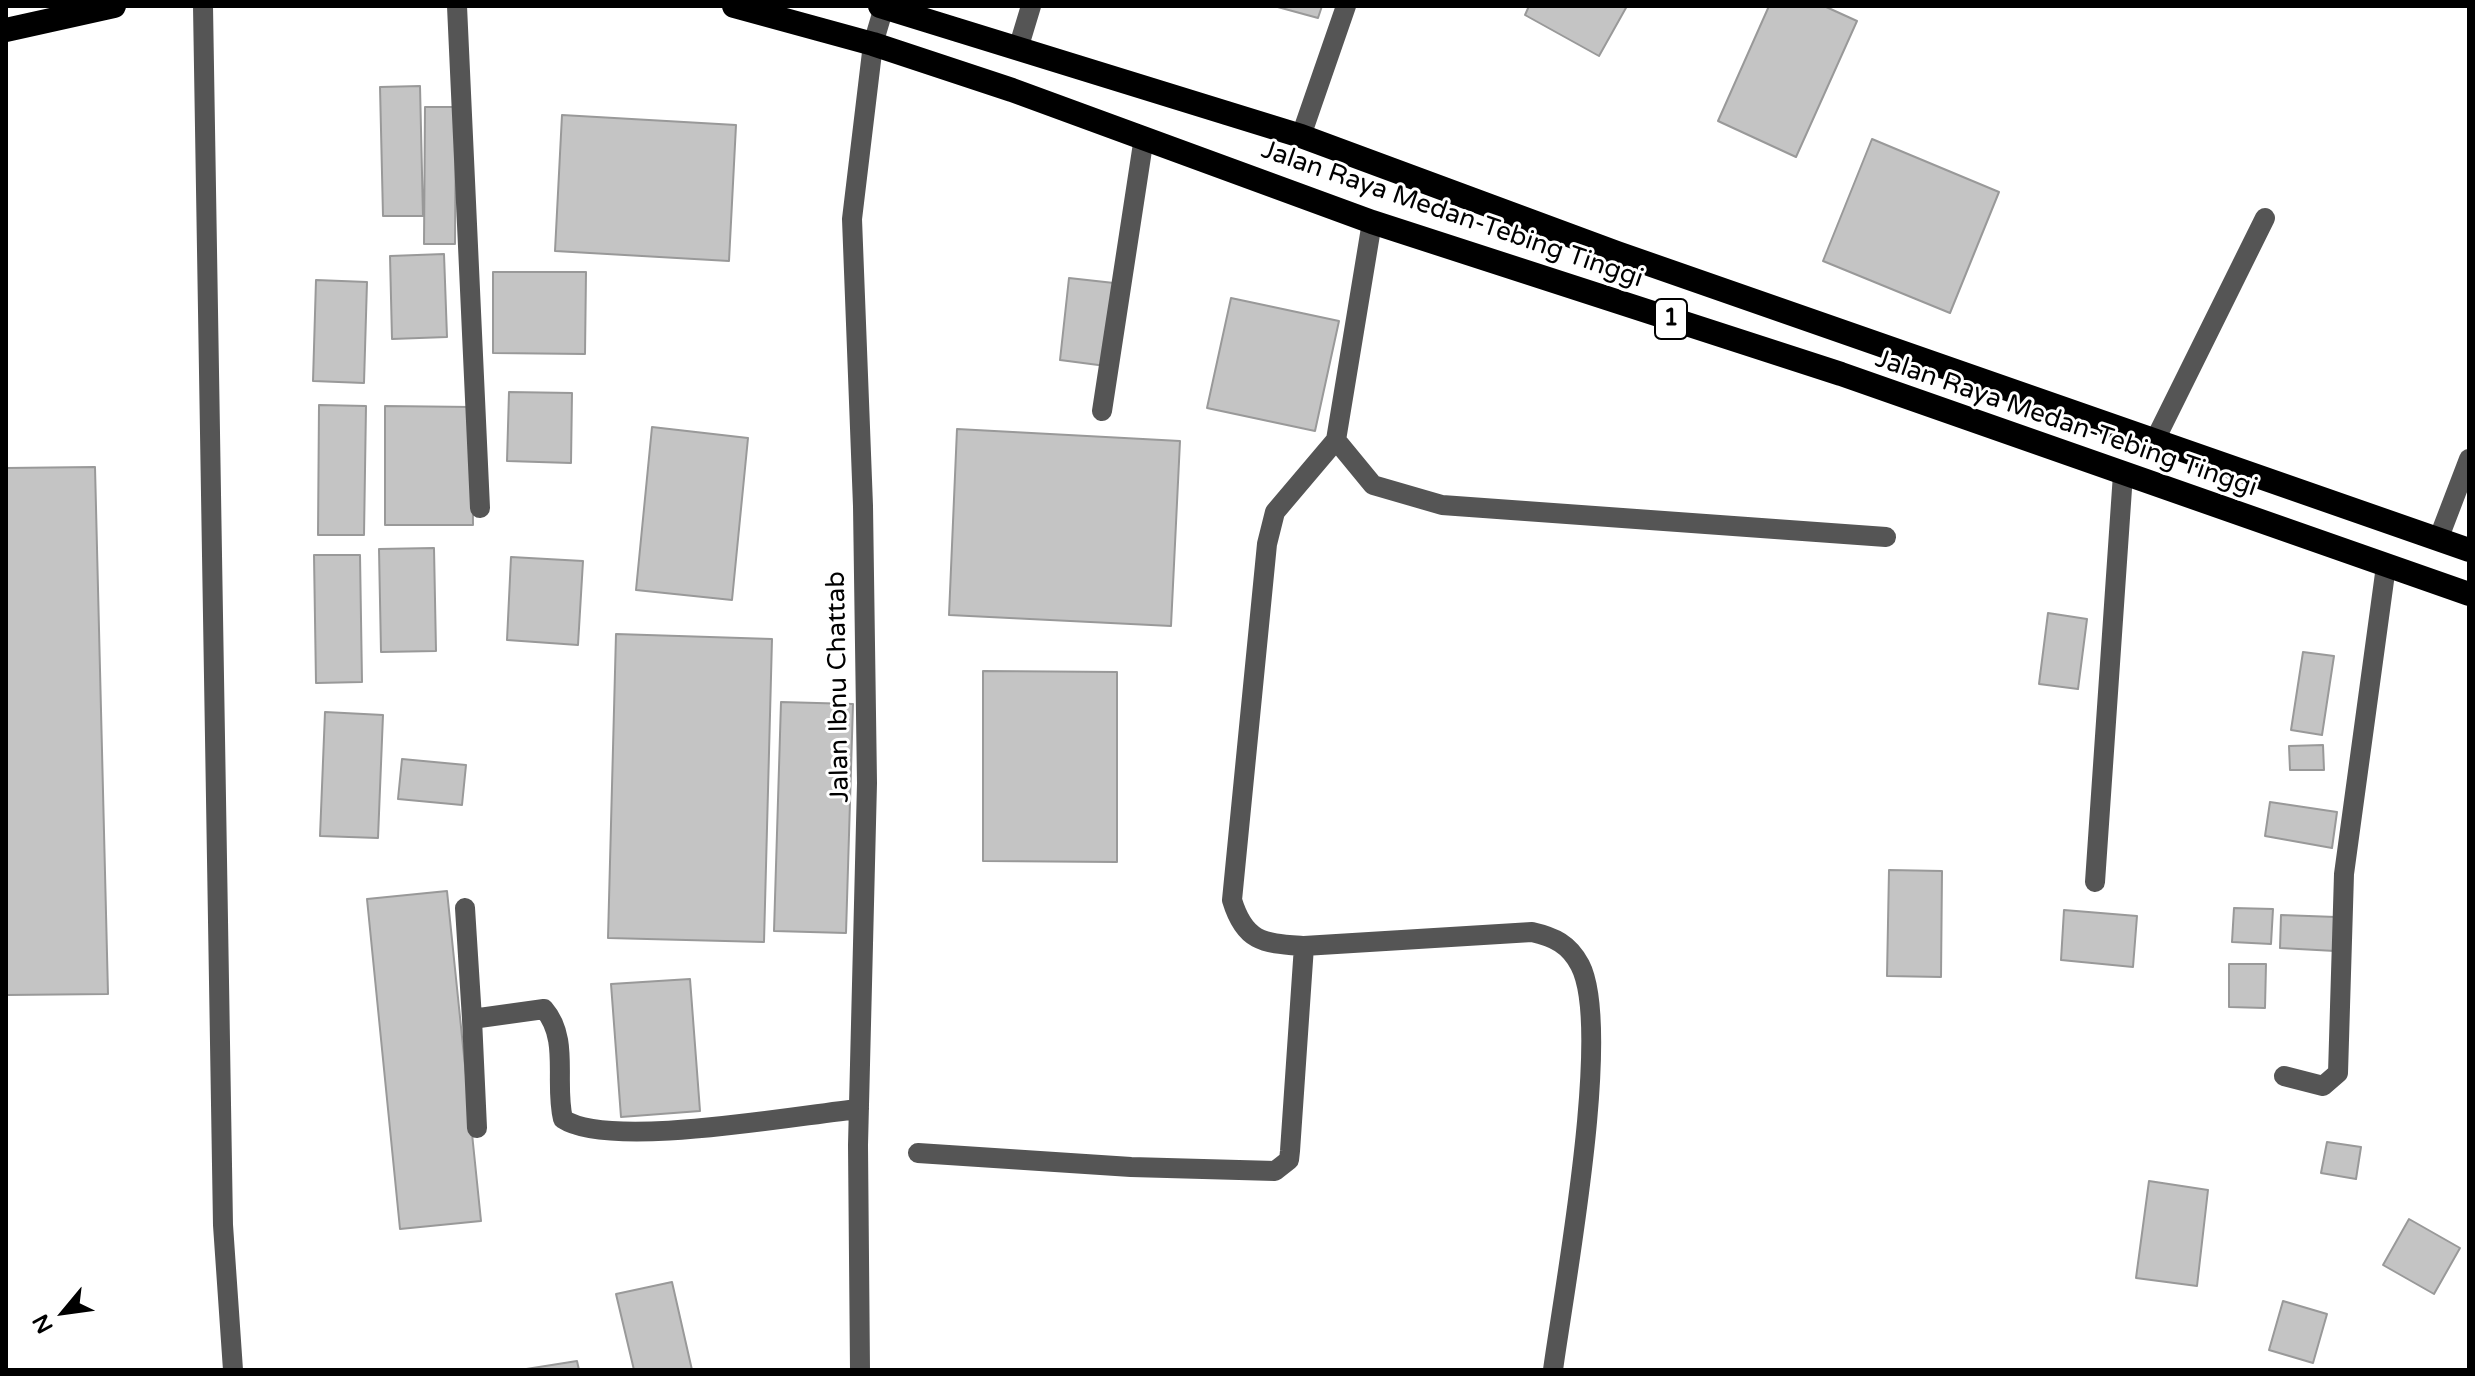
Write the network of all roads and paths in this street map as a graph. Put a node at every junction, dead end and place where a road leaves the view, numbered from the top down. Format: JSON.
{"nodes":[{"id":1,"x":114,"y":6,"type":"edge"},
{"id":2,"x":203,"y":6,"type":"edge"},
{"id":3,"x":457,"y":6,"type":"edge"},
{"id":4,"x":734,"y":6,"type":"edge"},
{"id":5,"x":1031,"y":6,"type":"edge"},
{"id":6,"x":1346,"y":6,"type":"edge"},
{"id":7,"x":882,"y":7,"type":"edge"},
{"id":8,"x":6,"y":30,"type":"edge"},
{"id":9,"x":873,"y":44,"type":"junction"},
{"id":10,"x":1018,"y":49,"type":"junction"},
{"id":11,"x":1301,"y":136,"type":"junction"},
{"id":12,"x":1144,"y":137,"type":"junction"},
{"id":13,"x":2265,"y":218,"type":"dead end"},
{"id":14,"x":1372,"y":222,"type":"junction"},
{"id":15,"x":1102,"y":411,"type":"dead end"},
{"id":16,"x":1336,"y":440,"type":"junction"},
{"id":17,"x":2155,"y":440,"type":"junction"},
{"id":18,"x":2469,"y":459,"type":"edge"},
{"id":19,"x":2123,"y":474,"type":"junction"},
{"id":20,"x":480,"y":508,"type":"dead end"},
{"id":21,"x":1886,"y":537,"type":"dead end"},
{"id":22,"x":2438,"y":540,"type":"junction"},
{"id":23,"x":2469,"y":550,"type":"edge"},
{"id":24,"x":2386,"y":566,"type":"junction"},
{"id":25,"x":2469,"y":594,"type":"edge"},
{"id":26,"x":2095,"y":882,"type":"dead end"},
{"id":27,"x":465,"y":908,"type":"dead end"},
{"id":28,"x":1304,"y":946,"type":"junction"},
{"id":29,"x":472,"y":1019,"type":"junction"},
{"id":30,"x":2284,"y":1076,"type":"dead end"},
{"id":31,"x":859,"y":1109,"type":"junction"},
{"id":32,"x":477,"y":1128,"type":"dead end"},
{"id":33,"x":918,"y":1153,"type":"dead end"},
{"id":34,"x":233,"y":1370,"type":"edge"},
{"id":35,"x":860,"y":1370,"type":"edge"},
{"id":36,"x":1553,"y":1370,"type":"edge"}],
"edges":[{"from":1,"to":8,"type":"highway"},
{"from":2,"to":34,"type":"street"},
{"from":3,"to":20,"type":"street"},
{"from":4,"to":9,"type":"highway","name":"Jalan Raya Medan-Tebing Tinggi","number":"1"},
{"from":5,"to":10,"type":"street"},
{"from":6,"to":11,"type":"street"},
{"from":7,"to":9,"type":"street","name":"Jalan Ibnu Chattab"},
{"from":7,"to":10,"type":"highway","name":"Jalan Raya Medan-Tebing Tinggi","number":"1"},
{"from":9,"to":12,"type":"highway","name":"Jalan Raya Medan-Tebing Tinggi","number":"1"},
{"from":9,"to":31,"type":"street","name":"Jalan Ibnu Chattab"},
{"from":10,"to":11,"type":"highway","name":"Jalan Raya Medan-Tebing Tinggi","number":"1"},
{"from":11,"to":17,"type":"highway","name":"Jalan Raya Medan-Tebing Tinggi","number":"1"},
{"from":12,"to":14,"type":"highway","name":"Jalan Raya Medan-Tebing Tinggi","number":"1"},
{"from":12,"to":15,"type":"street"},
{"from":13,"to":17,"type":"street"},
{"from":14,"to":16,"type":"street"},
{"from":14,"to":19,"type":"highway","name":"Jalan Raya Medan-Tebing Tinggi","number":"1"},
{"from":16,"to":21,"type":"street"},
{"from":16,"to":28,"type":"street"},
{"from":17,"to":22,"type":"highway","name":"Jalan Raya Medan-Tebing Tinggi","number":"1"},
{"from":18,"to":22,"type":"street"},
{"from":19,"to":24,"type":"highway","name":"Jalan Raya Medan-Tebing Tinggi","number":"1"},
{"from":19,"to":26,"type":"street"},
{"from":22,"to":23,"type":"highway","name":"Jalan Raya Medan-Tebing Tinggi","number":"1"},
{"from":24,"to":25,"type":"highway","name":"Jalan Raya Medan-Tebing Tinggi","number":"1"},
{"from":24,"to":30,"type":"street"},
{"from":27,"to":29,"type":"street"},
{"from":28,"to":33,"type":"street"},
{"from":28,"to":36,"type":"street"},
{"from":29,"to":31,"type":"street"},
{"from":29,"to":32,"type":"street"},
{"from":31,"to":35,"type":"street","name":"Jalan Ibnu Chattab"}]}
